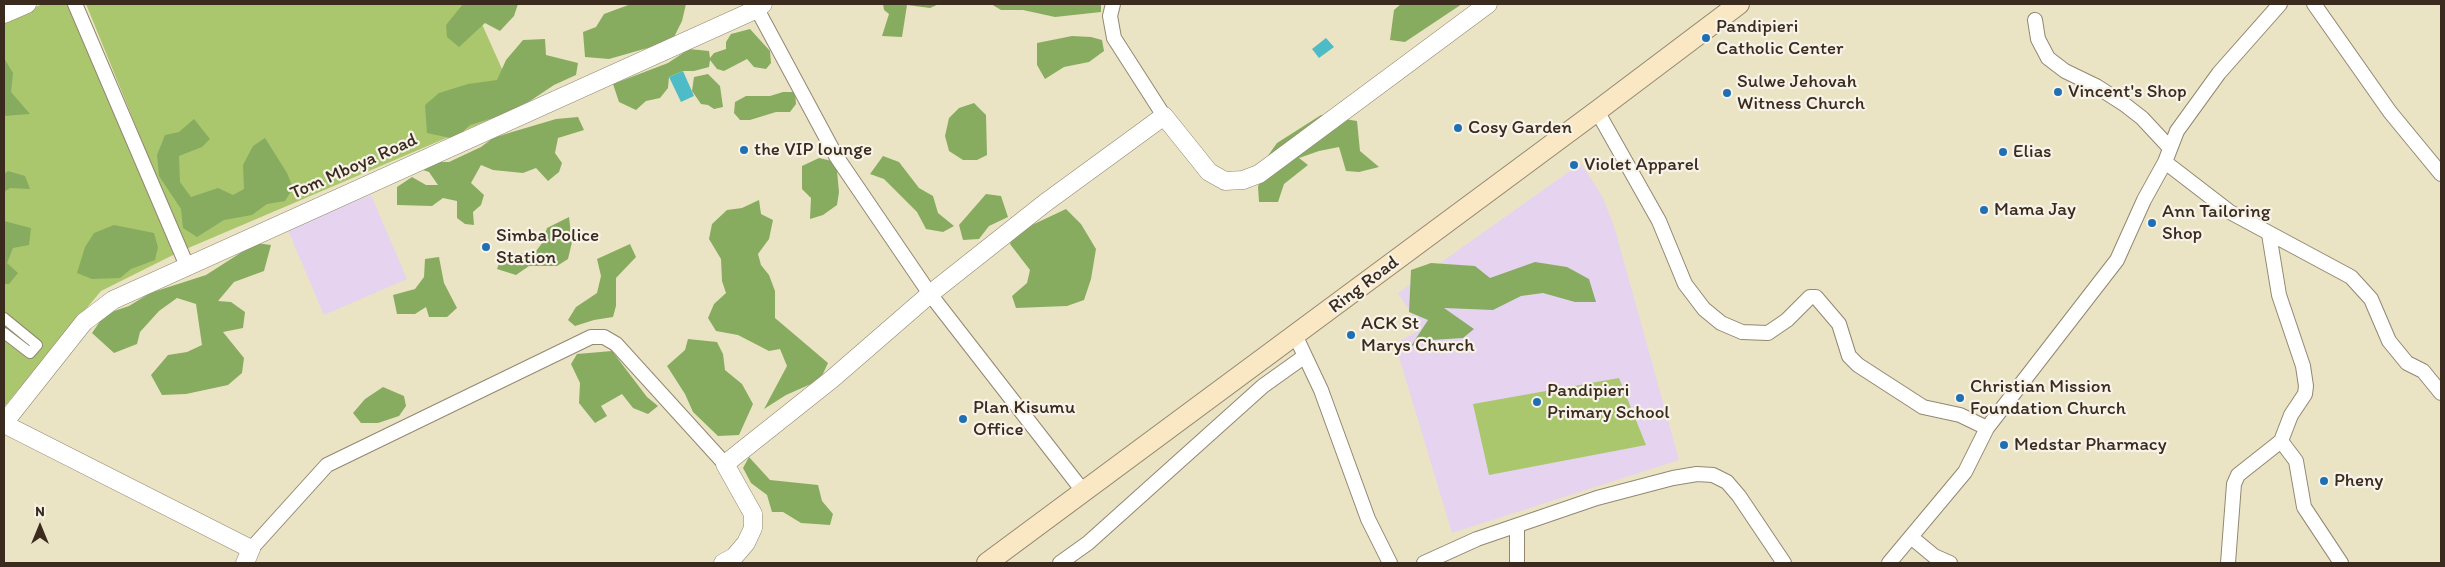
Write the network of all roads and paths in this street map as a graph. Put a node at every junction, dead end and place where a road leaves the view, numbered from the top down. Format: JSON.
{"nodes":[{"id":1,"x":27,"y":4,"type":"edge"},
{"id":2,"x":75,"y":4,"type":"edge"},
{"id":3,"x":1113,"y":4,"type":"edge"},
{"id":4,"x":1488,"y":4,"type":"edge"},
{"id":5,"x":1739,"y":4,"type":"edge"},
{"id":6,"x":2280,"y":4,"type":"edge"},
{"id":7,"x":2314,"y":4,"type":"edge"},
{"id":8,"x":760,"y":6,"type":"edge"},
{"id":9,"x":4,"y":14,"type":"edge"},
{"id":10,"x":2035,"y":20,"type":"dead end"},
{"id":11,"x":1598,"y":111,"type":"junction"},
{"id":12,"x":1164,"y":116,"type":"junction"},
{"id":13,"x":2170,"y":147,"type":"junction"},
{"id":14,"x":2164,"y":162,"type":"junction"},
{"id":15,"x":2441,"y":174,"type":"edge"},
{"id":16,"x":2269,"y":234,"type":"junction"},
{"id":17,"x":187,"y":266,"type":"junction"},
{"id":18,"x":930,"y":294,"type":"junction"},
{"id":19,"x":4,"y":318,"type":"edge"},
{"id":20,"x":4,"y":333,"type":"edge"},
{"id":21,"x":1295,"y":335,"type":"junction"},
{"id":22,"x":1305,"y":356,"type":"junction"},
{"id":23,"x":2441,"y":394,"type":"edge"},
{"id":24,"x":4,"y":423,"type":"edge"},
{"id":25,"x":1987,"y":428,"type":"junction"},
{"id":26,"x":2281,"y":441,"type":"junction"},
{"id":27,"x":725,"y":464,"type":"junction"},
{"id":28,"x":1083,"y":491,"type":"junction"},
{"id":29,"x":1517,"y":527,"type":"junction"},
{"id":30,"x":1911,"y":538,"type":"junction"},
{"id":31,"x":248,"y":556,"type":"edge"},
{"id":32,"x":723,"y":563,"type":"edge"},
{"id":33,"x":987,"y":563,"type":"edge"},
{"id":34,"x":1060,"y":563,"type":"edge"},
{"id":35,"x":1390,"y":563,"type":"edge"},
{"id":36,"x":1424,"y":563,"type":"edge"},
{"id":37,"x":1517,"y":563,"type":"edge"},
{"id":38,"x":1784,"y":563,"type":"edge"},
{"id":39,"x":1889,"y":563,"type":"edge"},
{"id":40,"x":1950,"y":563,"type":"edge"},
{"id":41,"x":2228,"y":563,"type":"edge"},
{"id":42,"x":2341,"y":563,"type":"edge"}],
"edges":[{"from":1,"to":9,"type":"street"},
{"from":2,"to":17,"type":"street"},
{"from":3,"to":12,"type":"street"},
{"from":4,"to":12,"type":"street"},
{"from":5,"to":11,"type":"main road","name":"Ring Road"},
{"from":6,"to":13,"type":"street"},
{"from":7,"to":15,"type":"street"},
{"from":8,"to":17,"type":"street","name":"Tom Mboya Road"},
{"from":8,"to":18,"type":"street"},
{"from":10,"to":13,"type":"street"},
{"from":11,"to":21,"type":"main road","name":"Ring Road"},
{"from":11,"to":25,"type":"street"},
{"from":12,"to":18,"type":"street"},
{"from":13,"to":14,"type":"street"},
{"from":14,"to":16,"type":"street"},
{"from":14,"to":25,"type":"street"},
{"from":16,"to":23,"type":"street"},
{"from":16,"to":26,"type":"street"},
{"from":17,"to":24,"type":"street","name":"Tom Mboya Road"},
{"from":18,"to":27,"type":"street"},
{"from":18,"to":28,"type":"street"},
{"from":19,"to":20,"type":"street"},
{"from":21,"to":22,"type":"street"},
{"from":21,"to":28,"type":"main road","name":"Ring Road"},
{"from":22,"to":34,"type":"street"},
{"from":22,"to":35,"type":"street"},
{"from":24,"to":31,"type":"street"},
{"from":25,"to":30,"type":"street"},
{"from":26,"to":41,"type":"street"},
{"from":26,"to":42,"type":"street"},
{"from":27,"to":31,"type":"street"},
{"from":27,"to":32,"type":"street"},
{"from":28,"to":33,"type":"main road","name":"Ring Road"},
{"from":29,"to":36,"type":"street"},
{"from":29,"to":37,"type":"street"},
{"from":29,"to":38,"type":"street"},
{"from":30,"to":39,"type":"street"},
{"from":30,"to":40,"type":"street"}]}
